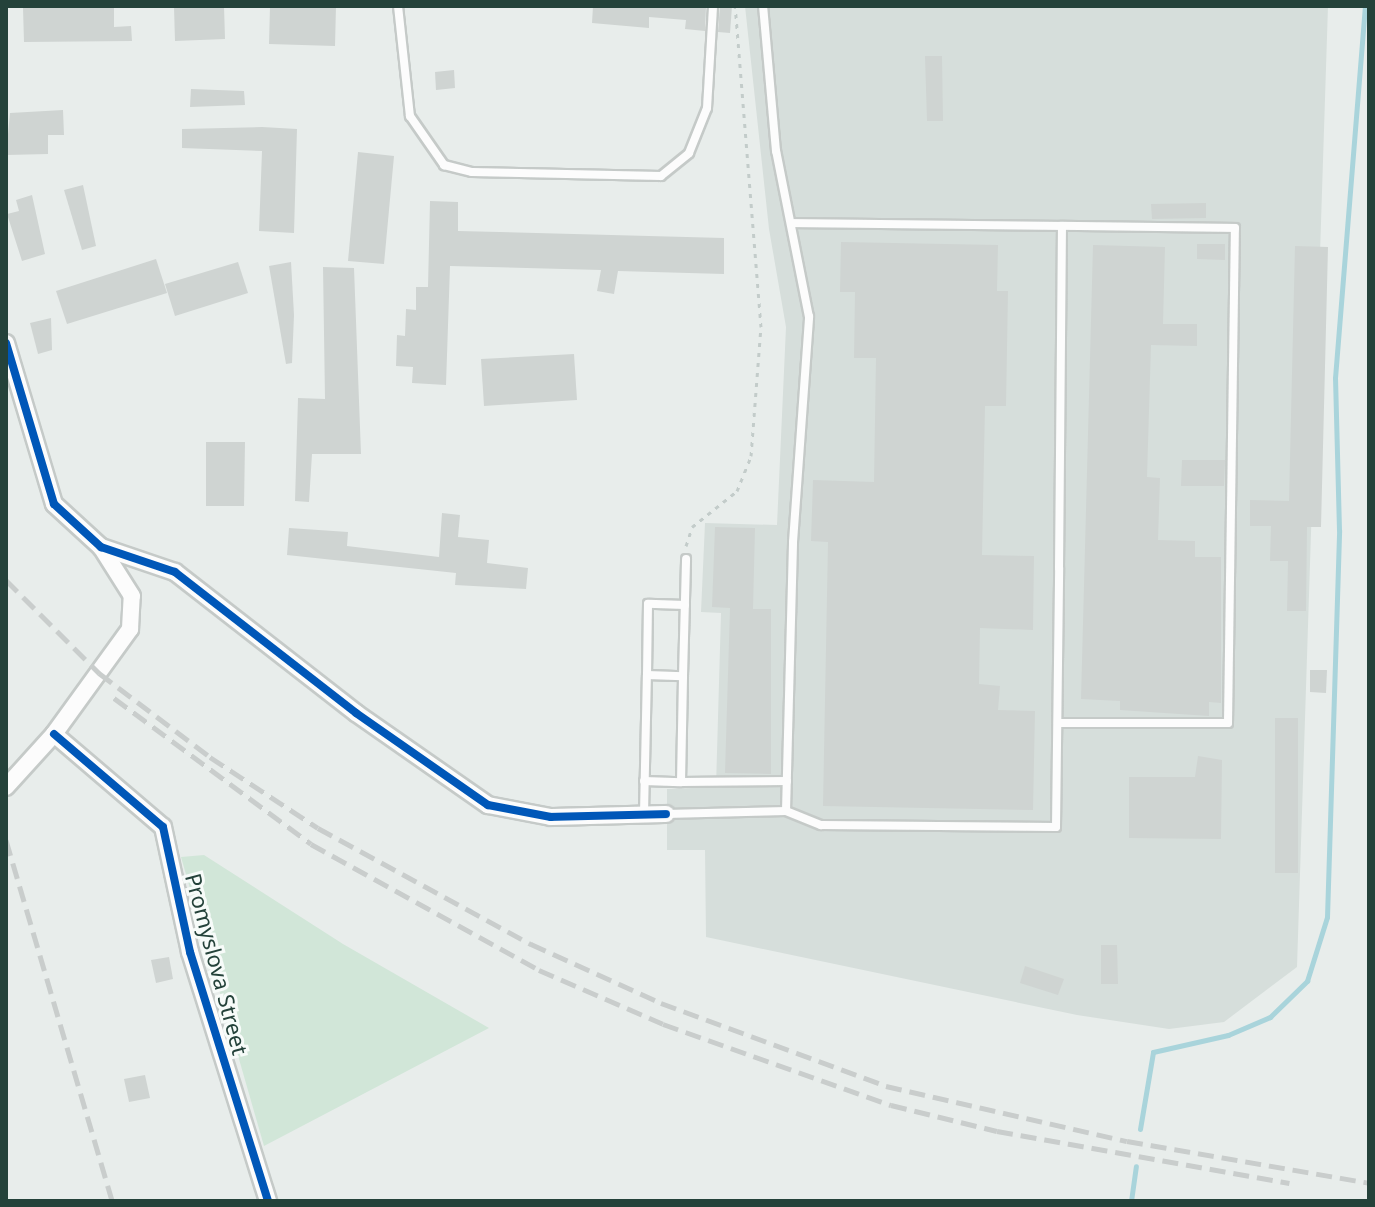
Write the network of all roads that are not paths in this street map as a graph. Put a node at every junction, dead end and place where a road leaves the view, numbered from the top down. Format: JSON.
{"nodes":[{"id":1,"x":398,"y":6,"type":"edge"},
{"id":2,"x":713,"y":6,"type":"edge"},
{"id":3,"x":763,"y":6,"type":"edge"},
{"id":4,"x":791,"y":223,"type":"junction"},
{"id":5,"x":1062,"y":226,"type":"junction"},
{"id":6,"x":6,"y":343,"type":"edge"},
{"id":7,"x":101,"y":547,"type":"junction"},
{"id":8,"x":686,"y":559,"type":"road end"},
{"id":9,"x":685,"y":605,"type":"junction"},
{"id":10,"x":647,"y":675,"type":"junction"},
{"id":11,"x":683,"y":676,"type":"junction"},
{"id":12,"x":1058,"y":723,"type":"junction"},
{"id":13,"x":54,"y":734,"type":"junction"},
{"id":14,"x":644,"y":781,"type":"junction"},
{"id":15,"x":787,"y":781,"type":"junction"},
{"id":16,"x":681,"y":782,"type":"junction"},
{"id":17,"x":6,"y":787,"type":"edge"},
{"id":18,"x":786,"y":811,"type":"junction"},
{"id":19,"x":644,"y":814,"type":"junction"},
{"id":20,"x":666,"y":814,"type":"joint"},
{"id":21,"x":268,"y":1201,"type":"edge"}],
"edges":[{"from":1,"to":2,"type":"lane"},
{"from":3,"to":4,"type":"lane"},
{"from":4,"to":5,"type":"lane"},
{"from":4,"to":15,"type":"lane"},
{"from":5,"to":12,"type":"lane"},
{"from":5,"to":12,"type":"lane"},
{"from":6,"to":7,"type":"street"},
{"from":7,"to":13,"type":"street"},
{"from":7,"to":19,"type":"street"},
{"from":8,"to":9,"type":"lane"},
{"from":9,"to":10,"type":"lane"},
{"from":9,"to":11,"type":"lane"},
{"from":10,"to":11,"type":"lane"},
{"from":10,"to":14,"type":"lane"},
{"from":11,"to":16,"type":"lane"},
{"from":12,"to":18,"type":"lane"},
{"from":13,"to":17,"type":"street"},
{"from":13,"to":21,"type":"street","name":"Promyslova Street"},
{"from":14,"to":16,"type":"lane"},
{"from":14,"to":19,"type":"lane"},
{"from":15,"to":16,"type":"lane"},
{"from":15,"to":18,"type":"lane"},
{"from":18,"to":20,"type":"lane"},
{"from":19,"to":20,"type":"street"}]}
